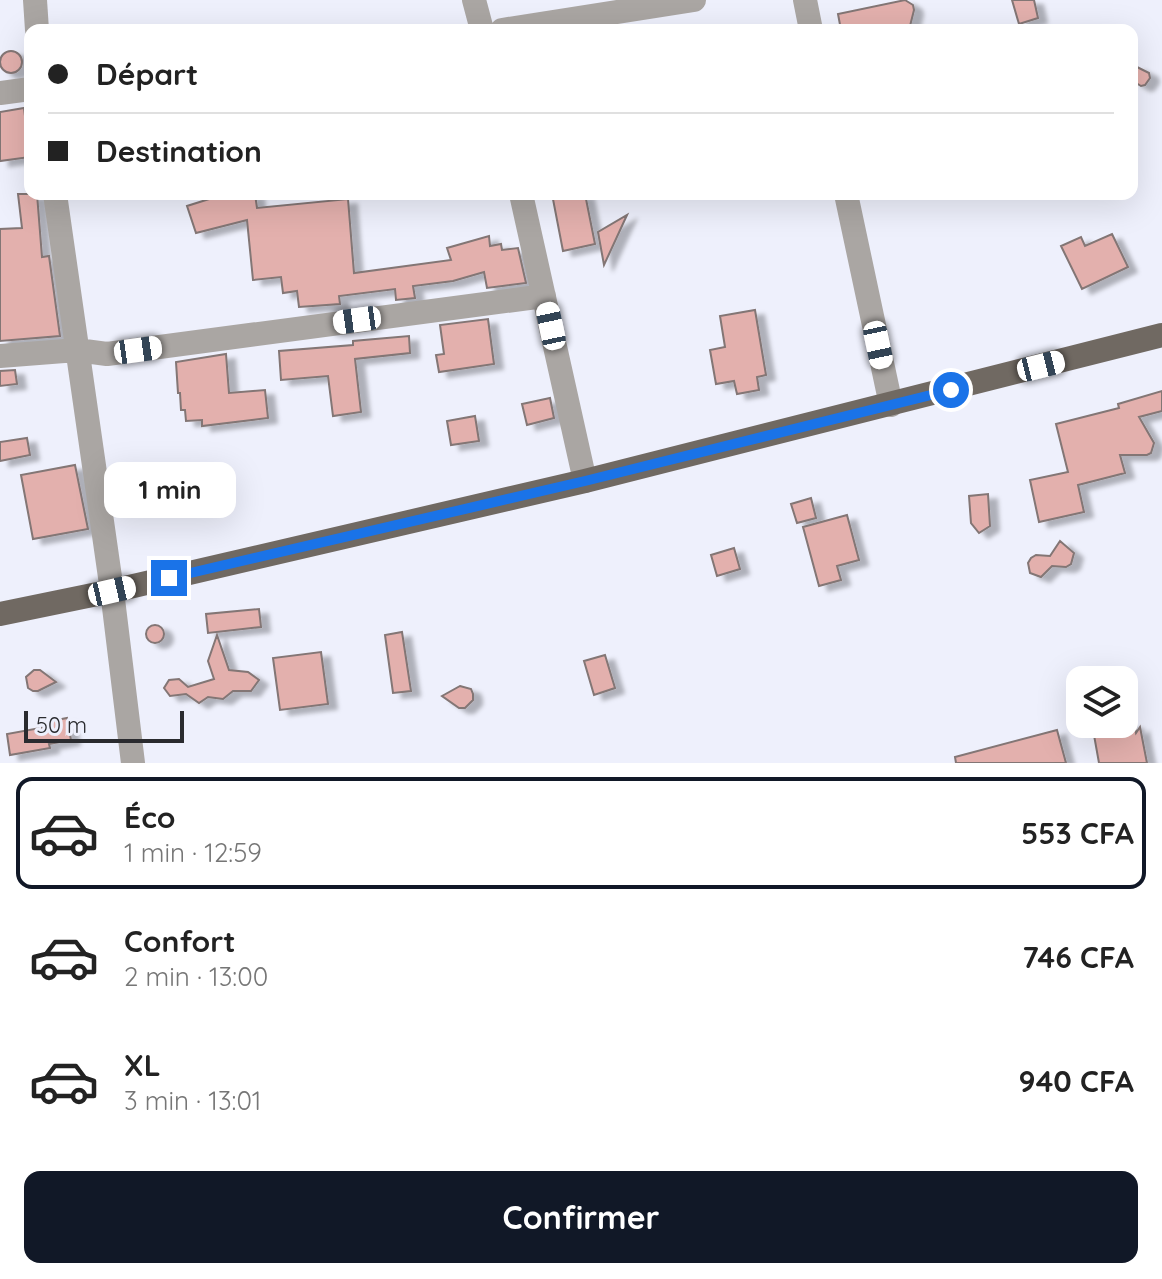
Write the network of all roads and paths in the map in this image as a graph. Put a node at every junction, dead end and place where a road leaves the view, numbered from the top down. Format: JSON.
{"nodes":[{"id":1,"x":35,"y":0,"type":"edge"},
{"id":2,"x":474,"y":0,"type":"edge"},
{"id":3,"x":694,"y":0,"type":"edge"},
{"id":4,"x":805,"y":0,"type":"edge"},
{"id":5,"x":37,"y":24,"type":"edge"},
{"id":6,"x":480,"y":24,"type":"edge"},
{"id":7,"x":540,"y":24,"type":"edge"},
{"id":8,"x":810,"y":24,"type":"edge"},
{"id":9,"x":24,"y":90,"type":"edge"},
{"id":10,"x":0,"y":93,"type":"edge"},
{"id":11,"x":56,"y":200,"type":"edge"},
{"id":12,"x":522,"y":200,"type":"edge"},
{"id":13,"x":847,"y":200,"type":"edge"},
{"id":14,"x":544,"y":296,"type":"junction"},
{"id":15,"x":1162,"y":335,"type":"edge"},
{"id":16,"x":77,"y":350,"type":"junction"},
{"id":17,"x":0,"y":356,"type":"edge"},
{"id":18,"x":891,"y":405,"type":"junction"},
{"id":19,"x":585,"y":481,"type":"junction"},
{"id":20,"x":112,"y":591,"type":"junction"},
{"id":21,"x":0,"y":614,"type":"edge"},
{"id":22,"x":133,"y":763,"type":"edge"}],
"edges":[{"from":1,"to":5,"type":"street"},
{"from":2,"to":6,"type":"street"},
{"from":3,"to":7,"type":"street"},
{"from":4,"to":8,"type":"street"},
{"from":9,"to":10,"type":"street"},
{"from":11,"to":16,"type":"street"},
{"from":12,"to":14,"type":"street"},
{"from":13,"to":18,"type":"street"},
{"from":14,"to":16,"type":"street"},
{"from":14,"to":19,"type":"street"},
{"from":15,"to":18,"type":"main road"},
{"from":16,"to":17,"type":"street"},
{"from":16,"to":20,"type":"street"},
{"from":18,"to":19,"type":"main road"},
{"from":19,"to":20,"type":"main road"},
{"from":20,"to":21,"type":"main road"},
{"from":20,"to":22,"type":"street"}]}
